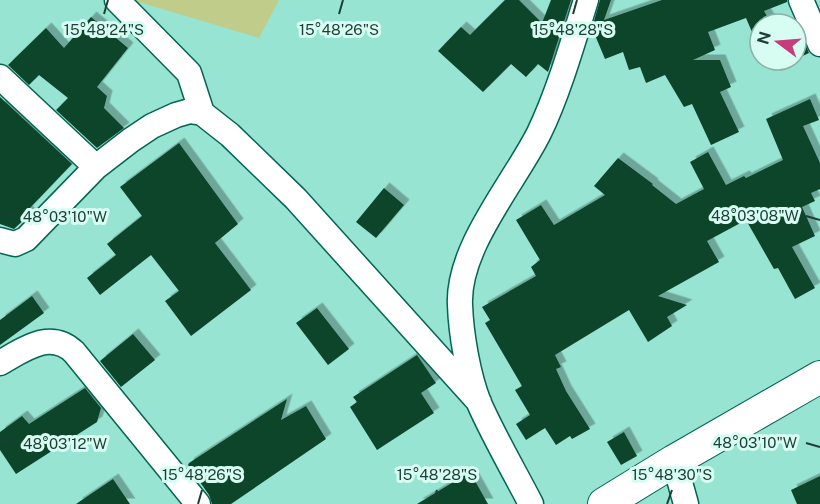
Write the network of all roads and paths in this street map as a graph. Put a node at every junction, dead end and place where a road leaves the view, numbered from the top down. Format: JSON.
{"nodes":[{"id":1,"x":117,"y":0,"type":"edge"},
{"id":2,"x":586,"y":0,"type":"edge"},
{"id":3,"x":801,"y":0,"type":"edge"},
{"id":4,"x":820,"y":44,"type":"edge"},
{"id":5,"x":0,"y":77,"type":"edge"},
{"id":6,"x":202,"y":113,"type":"junction"},
{"id":7,"x":96,"y":166,"type":"junction"},
{"id":8,"x":0,"y":240,"type":"edge"},
{"id":9,"x":0,"y":363,"type":"edge"},
{"id":10,"x":820,"y":378,"type":"edge"},
{"id":11,"x":479,"y":402,"type":"junction"},
{"id":12,"x":674,"y":461,"type":"junction"},
{"id":13,"x":198,"y":504,"type":"edge"},
{"id":14,"x":531,"y":504,"type":"edge"},
{"id":15,"x":603,"y":504,"type":"edge"},
{"id":16,"x":686,"y":504,"type":"edge"}],
"edges":[{"from":1,"to":6,"type":"street"},
{"from":2,"to":11,"type":"street"},
{"from":3,"to":4,"type":"street"},
{"from":5,"to":7,"type":"street"},
{"from":6,"to":7,"type":"street"},
{"from":6,"to":11,"type":"street"},
{"from":7,"to":8,"type":"street"},
{"from":9,"to":13,"type":"street"},
{"from":10,"to":12,"type":"street"},
{"from":11,"to":14,"type":"street"},
{"from":12,"to":15,"type":"street"},
{"from":12,"to":16,"type":"street"}]}
